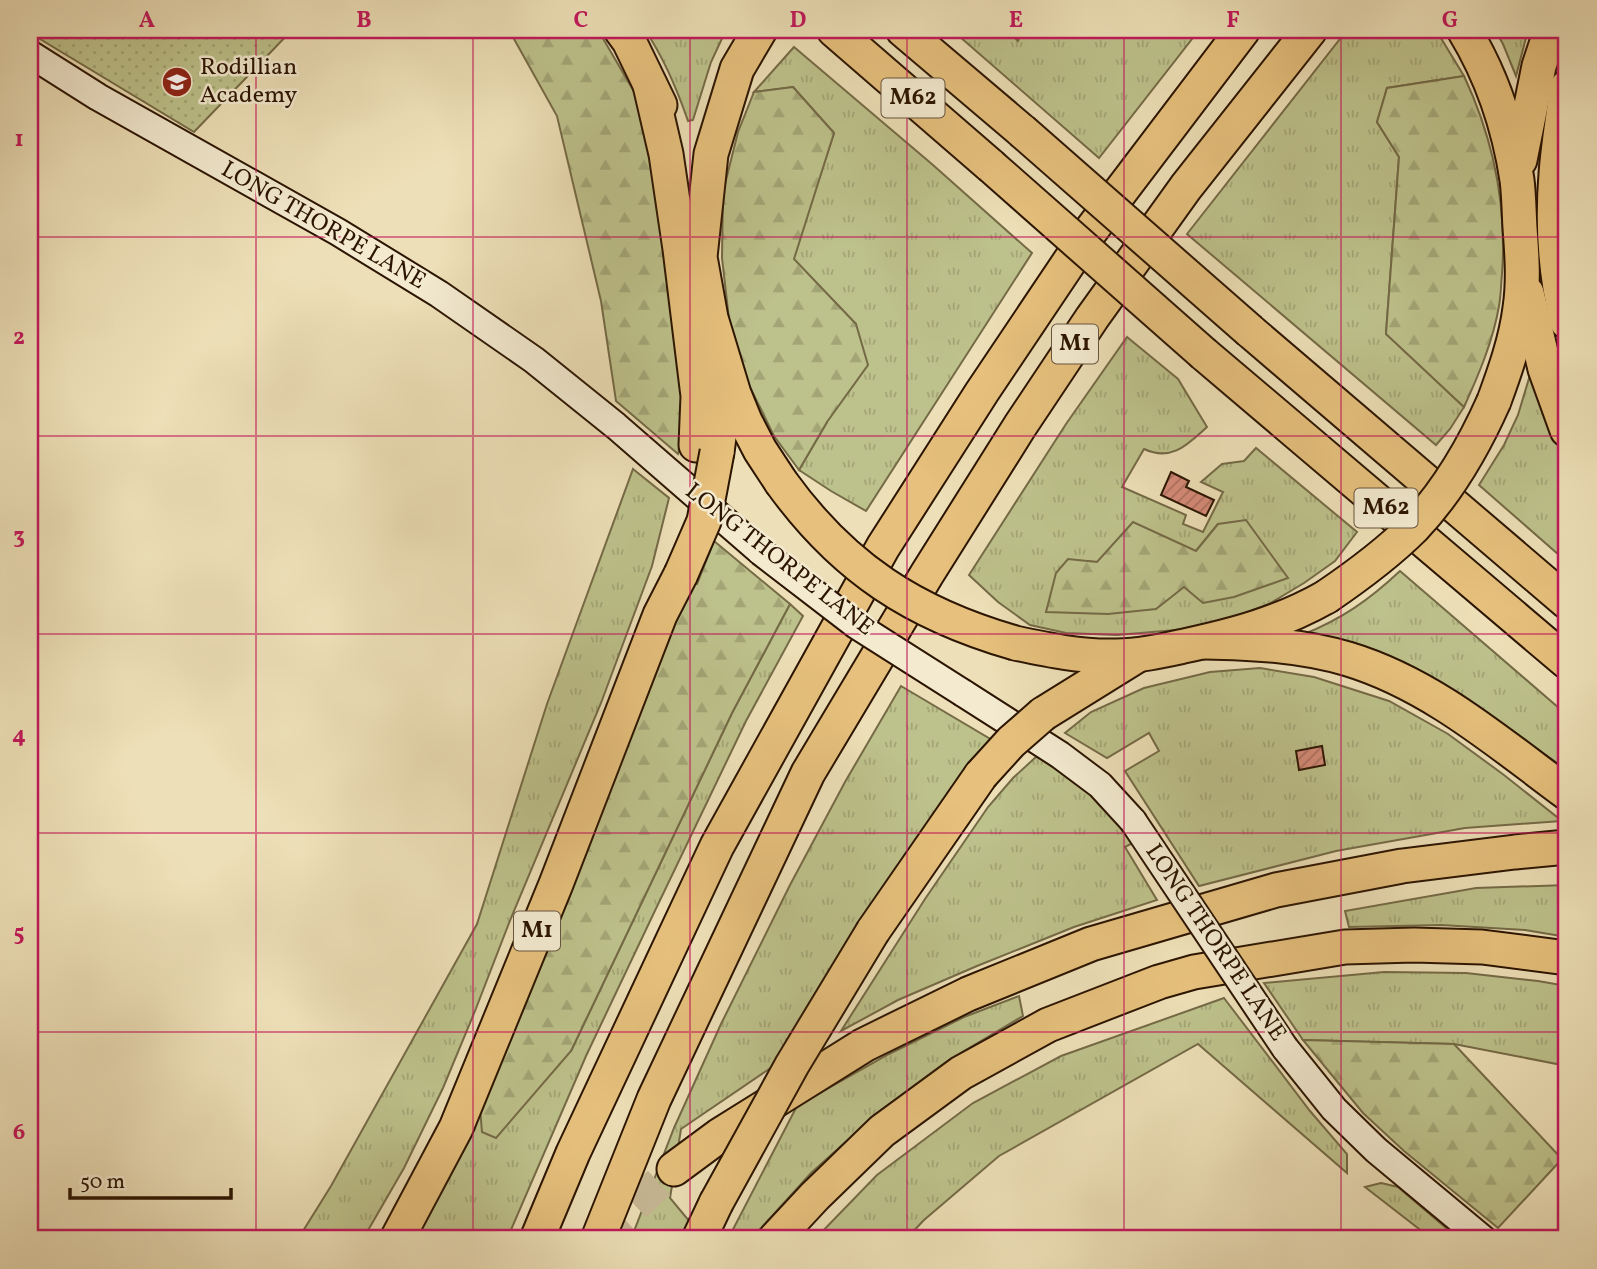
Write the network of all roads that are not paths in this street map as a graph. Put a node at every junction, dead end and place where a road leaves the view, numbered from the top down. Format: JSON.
{"nodes":[{"id":1,"x":621,"y":30,"type":"edge"},
{"id":2,"x":760,"y":30,"type":"edge"},
{"id":3,"x":834,"y":30,"type":"edge"},
{"id":4,"x":903,"y":30,"type":"edge"},
{"id":5,"x":1244,"y":30,"type":"edge"},
{"id":6,"x":1310,"y":30,"type":"edge"},
{"id":7,"x":1464,"y":30,"type":"edge"},
{"id":8,"x":1550,"y":30,"type":"edge"},
{"id":9,"x":30,"y":54,"type":"edge"},
{"id":10,"x":650,"y":85,"type":"junction"},
{"id":11,"x":1567,"y":87,"type":"edge"},
{"id":12,"x":1517,"y":180,"type":"junction"},
{"id":13,"x":700,"y":257,"type":"junction"},
{"id":14,"x":1523,"y":274,"type":"junction"},
{"id":15,"x":1567,"y":321,"type":"edge"},
{"id":16,"x":723,"y":362,"type":"junction"},
{"id":17,"x":1567,"y":430,"type":"edge"},
{"id":18,"x":707,"y":448,"type":"junction"},
{"id":19,"x":1567,"y":602,"type":"edge"},
{"id":20,"x":1204,"y":642,"type":"junction"},
{"id":21,"x":1138,"y":655,"type":"junction"},
{"id":22,"x":1567,"y":662,"type":"edge"},
{"id":23,"x":1567,"y":793,"type":"edge"},
{"id":24,"x":1567,"y":847,"type":"edge"},
{"id":25,"x":1567,"y":958,"type":"edge"},
{"id":26,"x":674,"y":1169,"type":"tunnel mouth"},
{"id":27,"x":397,"y":1239,"type":"edge"},
{"id":28,"x":537,"y":1239,"type":"edge"},
{"id":29,"x":598,"y":1239,"type":"edge"},
{"id":30,"x":699,"y":1239,"type":"edge"},
{"id":31,"x":775,"y":1239,"type":"edge"},
{"id":32,"x":1483,"y":1239,"type":"edge"}],
"edges":[{"from":1,"to":10,"type":"highway"},
{"from":2,"to":13,"type":"highway"},
{"from":3,"to":22,"type":"highway","number":"M62","bridge":true},
{"from":4,"to":19,"type":"highway","number":"M62","bridge":true},
{"from":5,"to":28,"type":"highway","number":"M1"},
{"from":6,"to":29,"type":"highway","number":"M1"},
{"from":7,"to":12,"type":"highway"},
{"from":8,"to":12,"type":"highway"},
{"from":9,"to":32,"type":"main road","name":"LONG THORPE LANE","bridge":true},
{"from":10,"to":13,"type":"highway"},
{"from":10,"to":18,"type":"highway"},
{"from":11,"to":15,"type":"highway"},
{"from":12,"to":14,"type":"highway"},
{"from":13,"to":16,"type":"highway"},
{"from":14,"to":17,"type":"highway"},
{"from":14,"to":20,"type":"highway","bridge":true},
{"from":16,"to":18,"type":"highway"},
{"from":16,"to":21,"type":"highway","bridge":true},
{"from":18,"to":27,"type":"highway","number":"M1","bridge":true},
{"from":20,"to":21,"type":"highway"},
{"from":20,"to":23,"type":"highway"},
{"from":21,"to":30,"type":"highway","bridge":true},
{"from":24,"to":26,"type":"highway"},
{"from":25,"to":31,"type":"highway"}]}
